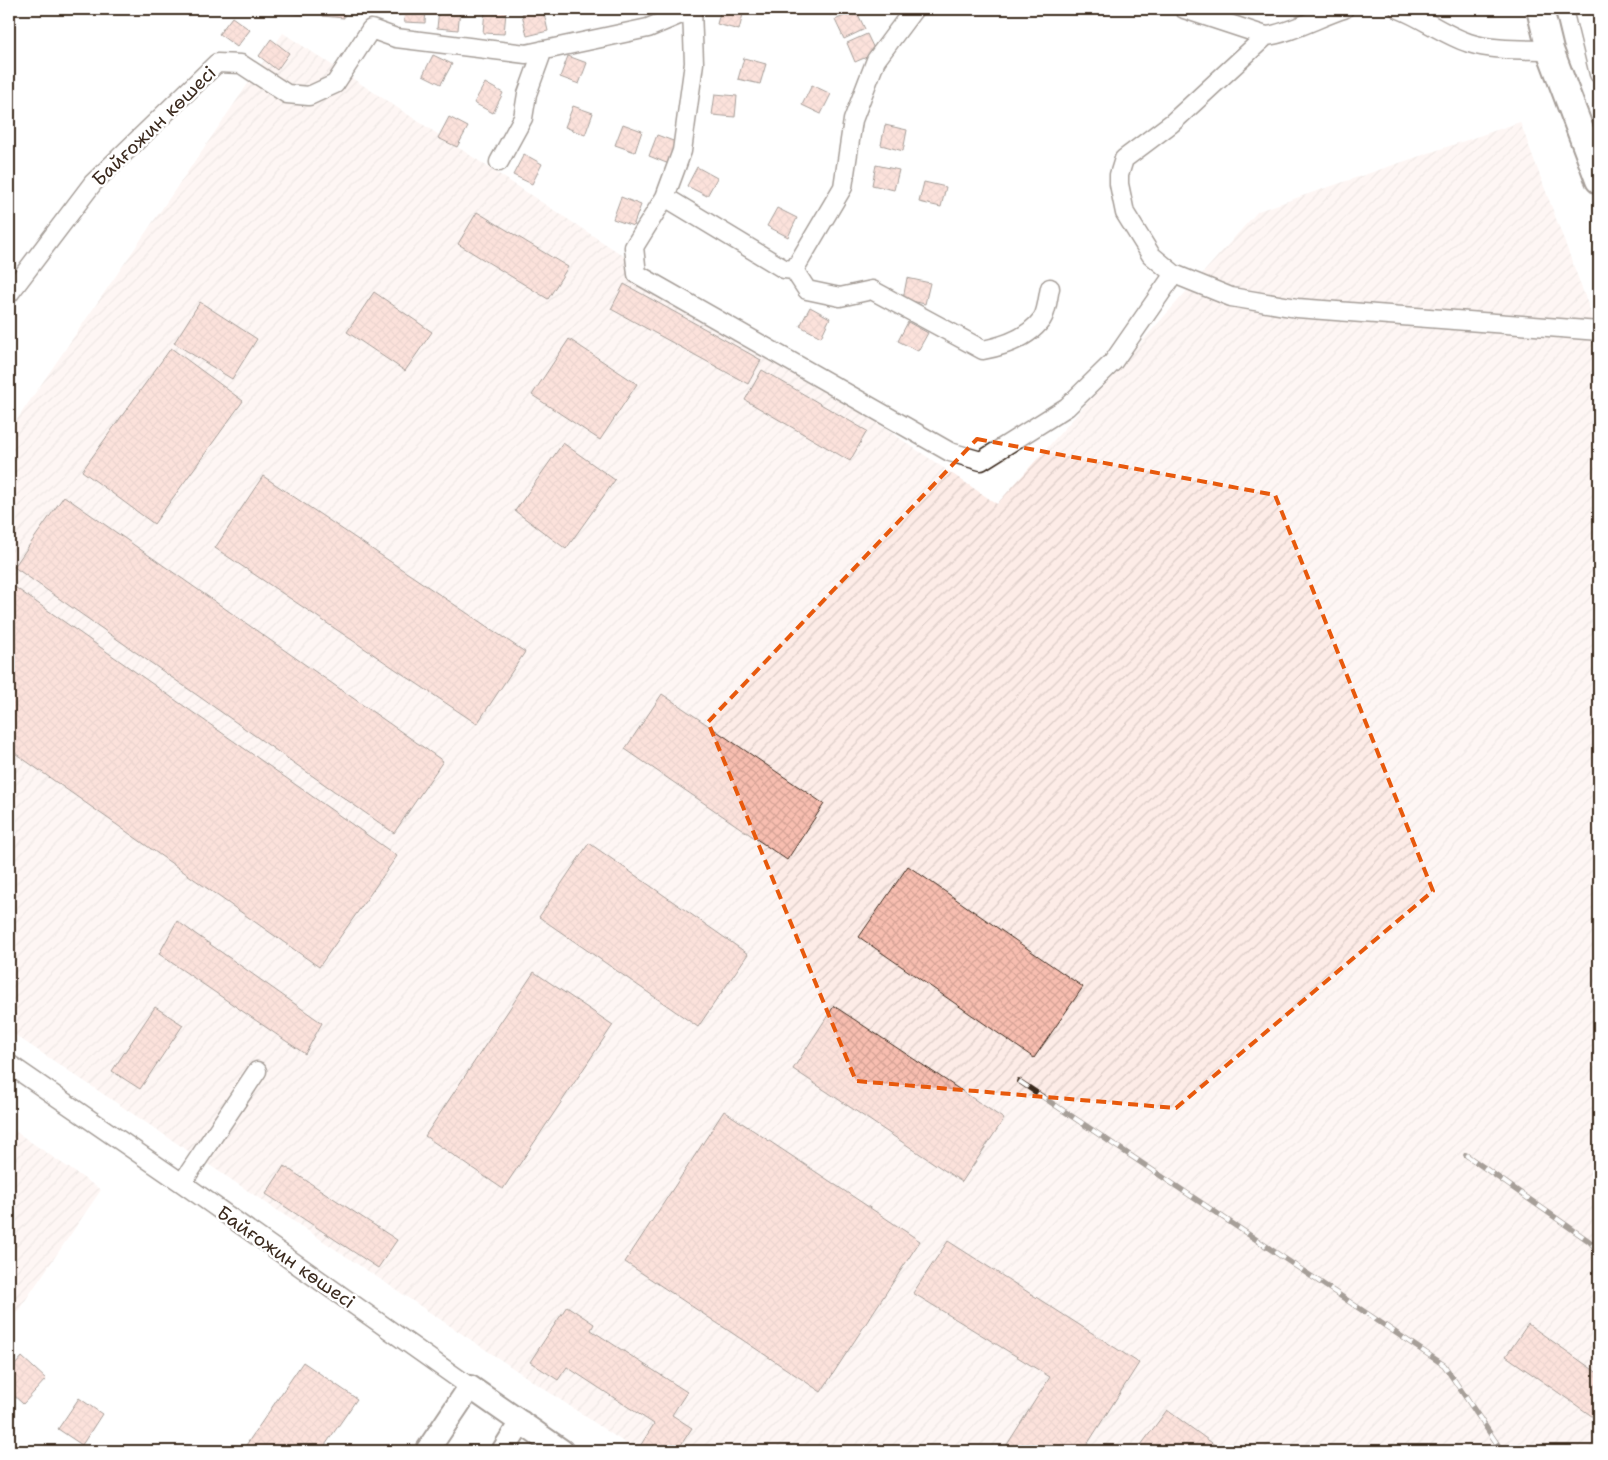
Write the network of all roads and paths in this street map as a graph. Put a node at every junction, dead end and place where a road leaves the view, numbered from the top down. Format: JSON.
{"nodes":[{"id":1,"x":692,"y":9,"type":"edge"},
{"id":2,"x":914,"y":9,"type":"edge"},
{"id":3,"x":1184,"y":9,"type":"edge"},
{"id":4,"x":1344,"y":9,"type":"edge"},
{"id":5,"x":1399,"y":9,"type":"edge"},
{"id":6,"x":1540,"y":9,"type":"edge"},
{"id":7,"x":1589,"y":15,"type":"edge"},
{"id":8,"x":1266,"y":36,"type":"junction"},
{"id":9,"x":543,"y":50,"type":"junction"},
{"id":10,"x":1550,"y":50,"type":"junction"},
{"id":11,"x":1599,"y":74,"type":"edge"},
{"id":12,"x":499,"y":162,"type":"dead end"},
{"id":13,"x":1599,"y":180,"type":"edge"},
{"id":14,"x":665,"y":198,"type":"junction"},
{"id":15,"x":794,"y":270,"type":"junction"},
{"id":16,"x":1174,"y":274,"type":"junction"},
{"id":17,"x":1050,"y":288,"type":"dead end"},
{"id":18,"x":9,"y":294,"type":"edge"},
{"id":19,"x":1599,"y":331,"type":"edge"},
{"id":20,"x":9,"y":1064,"type":"edge"},
{"id":21,"x":257,"y":1071,"type":"dead end"},
{"id":22,"x":182,"y":1183,"type":"junction"},
{"id":23,"x":470,"y":1387,"type":"junction"},
{"id":24,"x":521,"y":1422,"type":"junction"},
{"id":25,"x":427,"y":1451,"type":"edge"},
{"id":26,"x":503,"y":1451,"type":"edge"},
{"id":27,"x":562,"y":1451,"type":"edge"}],
"edges":[{"from":1,"to":9,"type":"street"},
{"from":1,"to":14,"type":"street"},
{"from":2,"to":15,"type":"street"},
{"from":3,"to":8,"type":"street"},
{"from":4,"to":8,"type":"street"},
{"from":5,"to":10,"type":"street"},
{"from":6,"to":10,"type":"highway"},
{"from":7,"to":11,"type":"street"},
{"from":8,"to":16,"type":"street"},
{"from":9,"to":12,"type":"street"},
{"from":9,"to":18,"type":"street","name":"Байғожин көшесі"},
{"from":10,"to":13,"type":"highway"},
{"from":14,"to":15,"type":"street"},
{"from":14,"to":16,"type":"street"},
{"from":15,"to":17,"type":"street"},
{"from":16,"to":19,"type":"street"},
{"from":20,"to":22,"type":"street","name":"Байғожин көшесі"},
{"from":21,"to":22,"type":"street"},
{"from":22,"to":23,"type":"street","name":"Байғожин көшесі"},
{"from":23,"to":24,"type":"main road","name":"Байғожин көшесі"},
{"from":23,"to":25,"type":"main road"},
{"from":24,"to":26,"type":"main road"},
{"from":24,"to":27,"type":"main road","name":"Байғожин көшесі"}]}
